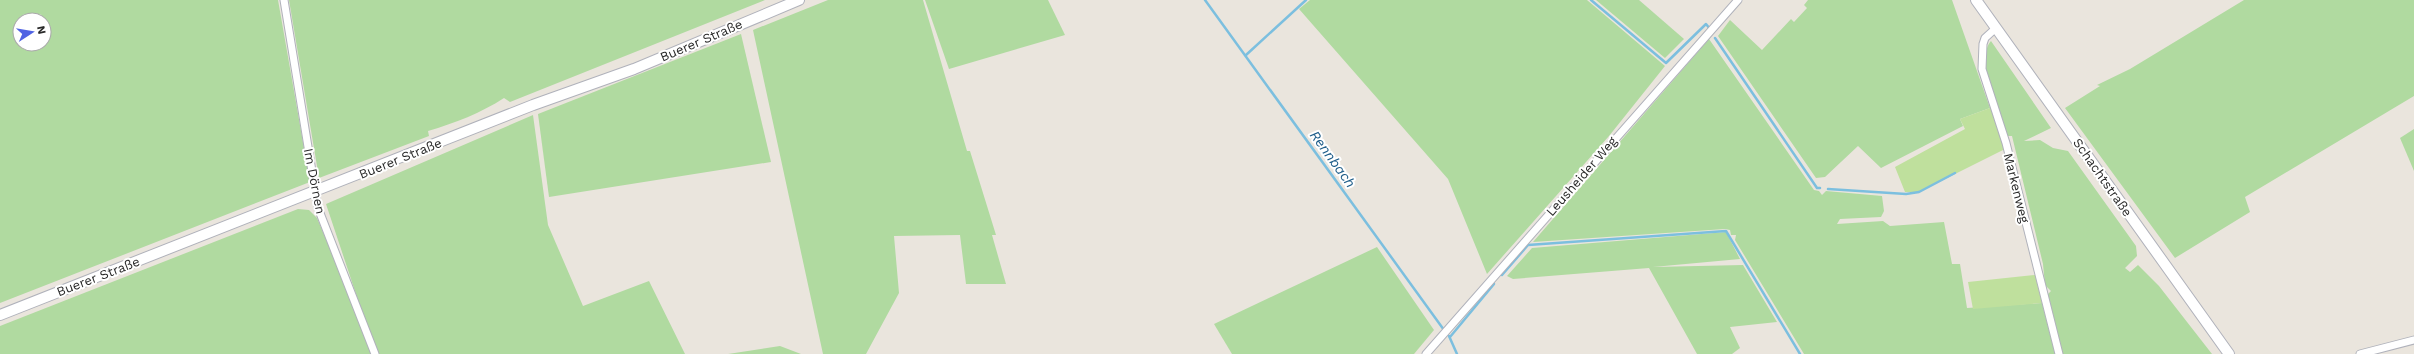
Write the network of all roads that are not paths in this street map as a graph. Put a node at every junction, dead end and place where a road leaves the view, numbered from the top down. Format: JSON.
{"nodes":[{"id":1,"x":284,"y":0,"type":"edge"},
{"id":2,"x":799,"y":0,"type":"edge"},
{"id":3,"x":1738,"y":0,"type":"edge"},
{"id":4,"x":1976,"y":0,"type":"edge"},
{"id":5,"x":1996,"y":28,"type":"junction"},
{"id":6,"x":315,"y":192,"type":"junction"},
{"id":7,"x":0,"y":315,"type":"edge"},
{"id":8,"x":2414,"y":340,"type":"edge"},
{"id":9,"x":375,"y":354,"type":"edge"},
{"id":10,"x":1426,"y":354,"type":"edge"},
{"id":11,"x":2059,"y":354,"type":"edge"},
{"id":12,"x":2229,"y":354,"type":"edge"},
{"id":13,"x":2360,"y":354,"type":"edge"}],
"edges":[{"from":1,"to":6,"type":"street","name":"Im Dörnen"},
{"from":2,"to":6,"type":"main road","name":"Buerer Straße"},
{"from":3,"to":10,"type":"street","name":"Leusheider Weg"},
{"from":4,"to":5,"type":"main road","name":"Schachtstraße"},
{"from":5,"to":11,"type":"street","name":"Markenweg"},
{"from":5,"to":12,"type":"main road","name":"Schachtstraße"},
{"from":6,"to":7,"type":"main road","name":"Buerer Straße"},
{"from":6,"to":9,"type":"street","name":"Im Dörnen"},
{"from":8,"to":13,"type":"street"}]}
